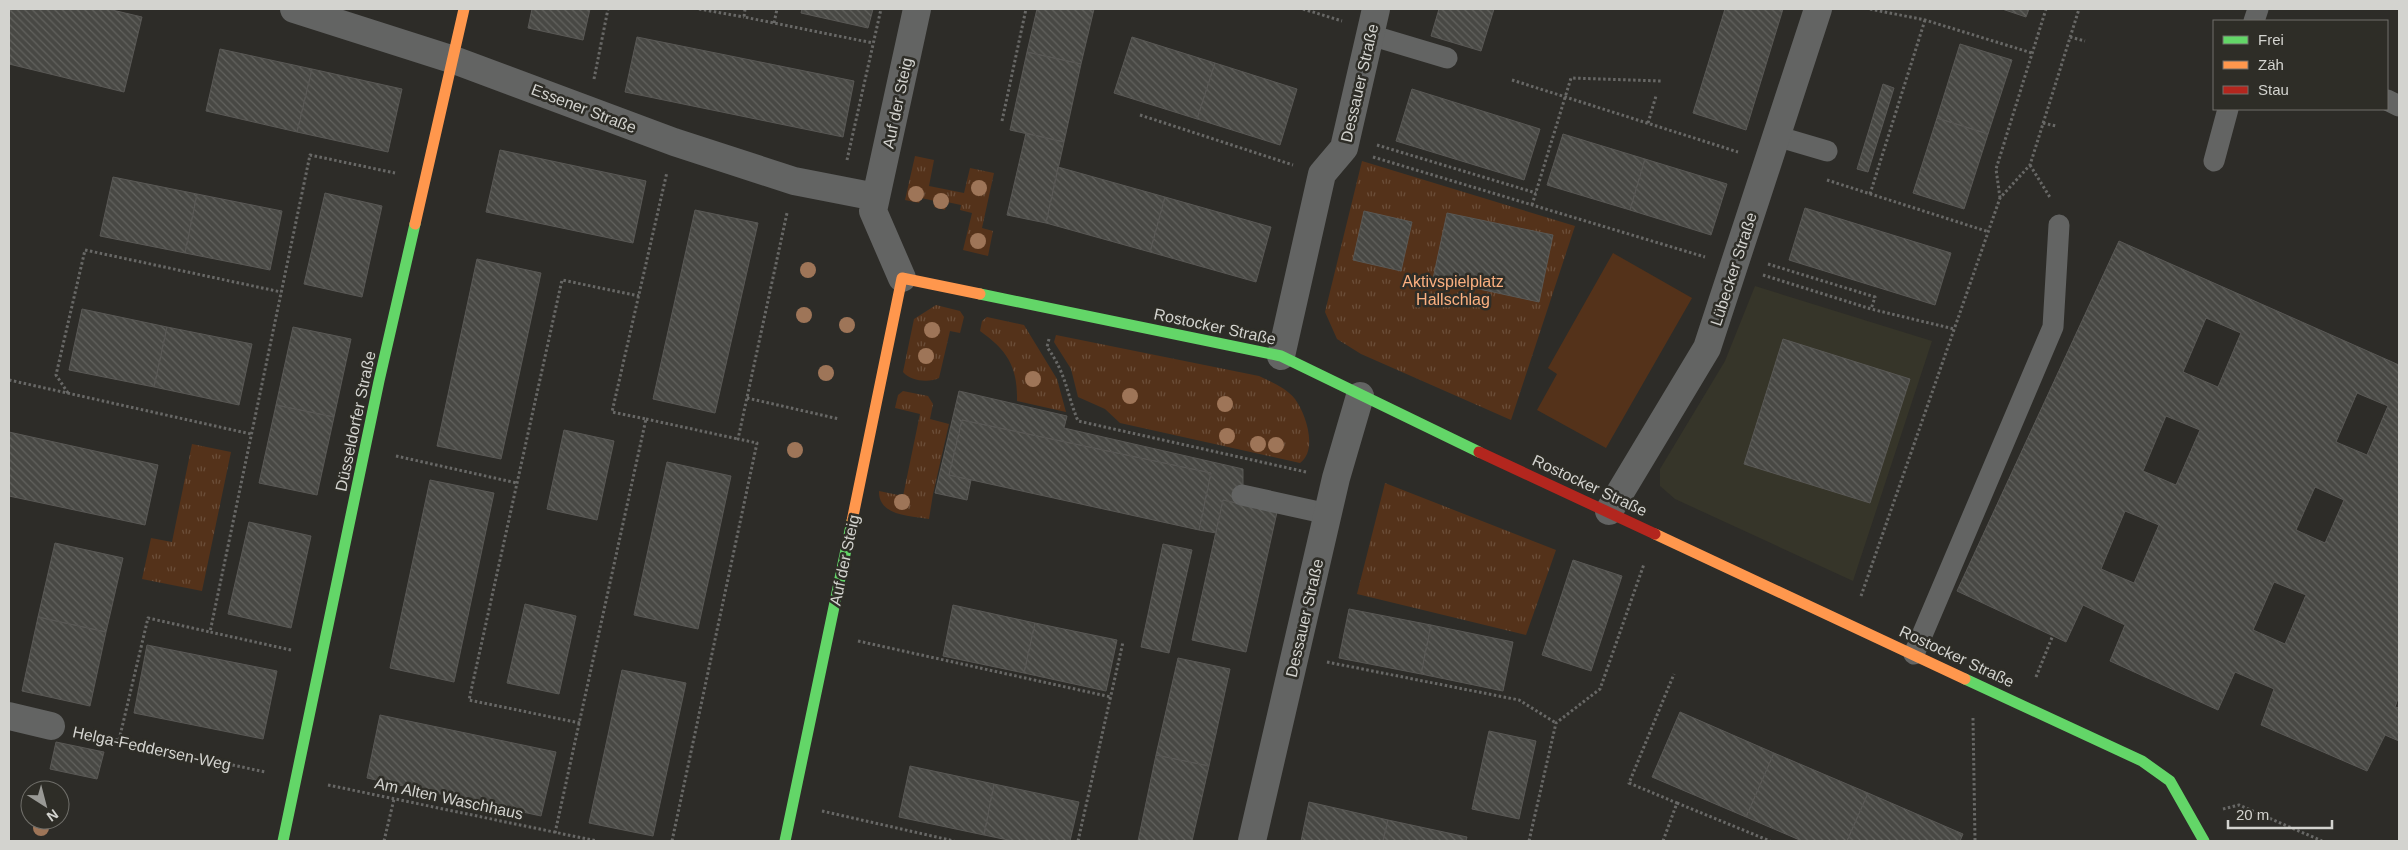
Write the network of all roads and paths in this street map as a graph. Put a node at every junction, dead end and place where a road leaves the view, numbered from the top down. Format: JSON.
{"nodes":[{"id":1,"x":294,"y":9,"type":"edge"},
{"id":2,"x":464,"y":9,"type":"edge"},
{"id":3,"x":608,"y":9,"type":"edge"},
{"id":4,"x":699,"y":9,"type":"edge"},
{"id":5,"x":746,"y":9,"type":"edge"},
{"id":6,"x":777,"y":9,"type":"edge"},
{"id":7,"x":881,"y":9,"type":"edge"},
{"id":8,"x":917,"y":9,"type":"edge"},
{"id":9,"x":1026,"y":9,"type":"edge"},
{"id":10,"x":1303,"y":9,"type":"edge"},
{"id":11,"x":1818,"y":9,"type":"edge"},
{"id":12,"x":1870,"y":9,"type":"edge"},
{"id":13,"x":2046,"y":9,"type":"edge"},
{"id":14,"x":2079,"y":9,"type":"edge"},
{"id":15,"x":744,"y":17,"type":"junction"},
{"id":16,"x":1925,"y":20,"type":"junction"},
{"id":17,"x":774,"y":23,"type":"junction"},
{"id":18,"x":1373,"y":24,"type":"edge"},
{"id":19,"x":2070,"y":37,"type":"junction"},
{"id":20,"x":2085,"y":41,"type":"dead end"},
{"id":21,"x":873,"y":43,"type":"junction"},
{"id":22,"x":2032,"y":53,"type":"junction"},
{"id":23,"x":1447,"y":58,"type":"dead end"},
{"id":24,"x":454,"y":60,"type":"junction"},
{"id":25,"x":1512,"y":80,"type":"dead end"},
{"id":26,"x":1661,"y":81,"type":"dead end"},
{"id":27,"x":1656,"y":96,"type":"dead end"},
{"id":28,"x":1565,"y":97,"type":"junction"},
{"id":29,"x":587,"y":109,"type":"junction"},
{"id":30,"x":2228,"y":110,"type":"edge"},
{"id":31,"x":1140,"y":115,"type":"dead end"},
{"id":32,"x":1002,"y":121,"type":"dead end"},
{"id":33,"x":1648,"y":123,"type":"junction"},
{"id":34,"x":2043,"y":123,"type":"junction"},
{"id":35,"x":2056,"y":126,"type":"dead end"},
{"id":36,"x":1776,"y":136,"type":"junction"},
{"id":37,"x":674,"y":142,"type":"junction"},
{"id":38,"x":1344,"y":148,"type":"junction"},
{"id":39,"x":1390,"y":149,"type":"dead end"},
{"id":40,"x":1827,"y":151,"type":"dead end"},
{"id":41,"x":2214,"y":161,"type":"dead end"},
{"id":42,"x":1768,"y":162,"type":"junction"},
{"id":43,"x":2030,"y":165,"type":"junction"},
{"id":44,"x":1322,"y":174,"type":"junction"},
{"id":45,"x":1820,"y":178,"type":"dead end"},
{"id":46,"x":427,"y":179,"type":"junction"},
{"id":47,"x":794,"y":180,"type":"junction"},
{"id":48,"x":840,"y":190,"type":"junction"},
{"id":49,"x":1536,"y":193,"type":"junction"},
{"id":50,"x":1870,"y":194,"type":"junction"},
{"id":51,"x":876,"y":197,"type":"junction"},
{"id":52,"x":2000,"y":198,"type":"junction"},
{"id":53,"x":1532,"y":205,"type":"junction"},
{"id":54,"x":2059,"y":225,"type":"joint"},
{"id":55,"x":1989,"y":232,"type":"junction"},
{"id":56,"x":1734,"y":266,"type":"junction"},
{"id":57,"x":1784,"y":269,"type":"dead end"},
{"id":58,"x":902,"y":278,"type":"junction"},
{"id":59,"x":281,"y":292,"type":"junction"},
{"id":60,"x":639,"y":296,"type":"junction"},
{"id":61,"x":1871,"y":309,"type":"junction"},
{"id":62,"x":1954,"y":329,"type":"junction"},
{"id":63,"x":1047,"y":347,"type":"dead end"},
{"id":64,"x":1281,"y":356,"type":"junction"},
{"id":65,"x":9,"y":380,"type":"edge"},
{"id":66,"x":68,"y":393,"type":"junction"},
{"id":67,"x":1360,"y":396,"type":"junction"},
{"id":68,"x":747,"y":398,"type":"junction"},
{"id":69,"x":646,"y":419,"type":"junction"},
{"id":70,"x":872,"y":426,"type":"junction"},
{"id":71,"x":251,"y":434,"type":"junction"},
{"id":72,"x":738,"y":439,"type":"junction"},
{"id":73,"x":365,"y":450,"type":"junction"},
{"id":74,"x":1336,"y":478,"type":"junction"},
{"id":75,"x":517,"y":483,"type":"junction"},
{"id":76,"x":1242,"y":495,"type":"dead end"},
{"id":77,"x":1609,"y":511,"type":"junction"},
{"id":78,"x":1328,"y":514,"type":"junction"},
{"id":79,"x":1654,"y":532,"type":"junction"},
{"id":80,"x":1851,"y":624,"type":"junction"},
{"id":81,"x":210,"y":632,"type":"junction"},
{"id":82,"x":828,"y":634,"type":"junction"},
{"id":83,"x":2052,"y":635,"type":"dead end"},
{"id":84,"x":1122,"y":642,"type":"dead end"},
{"id":85,"x":1914,"y":654,"type":"junction"},
{"id":86,"x":1296,"y":656,"type":"junction"},
{"id":87,"x":322,"y":657,"type":"junction"},
{"id":88,"x":1674,"y":674,"type":"dead end"},
{"id":89,"x":1984,"y":687,"type":"junction"},
{"id":90,"x":1111,"y":698,"type":"junction"},
{"id":91,"x":2024,"y":705,"type":"junction"},
{"id":92,"x":9,"y":716,"type":"edge"},
{"id":93,"x":580,"y":723,"type":"junction"},
{"id":94,"x":1556,"y":723,"type":"junction"},
{"id":95,"x":51,"y":726,"type":"joint"},
{"id":96,"x":119,"y":740,"type":"junction"},
{"id":97,"x":296,"y":779,"type":"junction"},
{"id":98,"x":394,"y":799,"type":"junction"},
{"id":99,"x":1677,"y":803,"type":"junction"},
{"id":100,"x":792,"y":804,"type":"junction"},
{"id":101,"x":2192,"y":817,"type":"junction"},
{"id":102,"x":555,"y":832,"type":"junction"},
{"id":103,"x":283,"y":841,"type":"edge"},
{"id":104,"x":384,"y":841,"type":"edge"},
{"id":105,"x":597,"y":841,"type":"edge"},
{"id":106,"x":672,"y":841,"type":"edge"},
{"id":107,"x":784,"y":841,"type":"edge"},
{"id":108,"x":954,"y":841,"type":"edge"},
{"id":109,"x":1078,"y":841,"type":"edge"},
{"id":110,"x":1252,"y":841,"type":"edge"},
{"id":111,"x":1529,"y":841,"type":"edge"},
{"id":112,"x":1663,"y":841,"type":"edge"},
{"id":113,"x":1770,"y":841,"type":"edge"},
{"id":114,"x":1975,"y":841,"type":"edge"},
{"id":115,"x":2204,"y":841,"type":"edge"},
{"id":116,"x":2322,"y":841,"type":"edge"}],
"edges":[{"from":1,"to":24,"type":"street","name":"Essener Straße"},
{"from":2,"to":24,"type":"street","name":"Düsseldorfer Straße"},
{"from":3,"to":29,"type":"path"},
{"from":4,"to":15,"type":"path"},
{"from":5,"to":15,"type":"path"},
{"from":6,"to":17,"type":"path"},
{"from":7,"to":21,"type":"path"},
{"from":8,"to":51,"type":"street","name":"Auf der Steig"},
{"from":9,"to":32,"type":"path"},
{"from":10,"to":18,"type":"path"},
{"from":11,"to":36,"type":"street","name":"Lübecker Straße"},
{"from":12,"to":16,"type":"path"},
{"from":13,"to":22,"type":"path"},
{"from":14,"to":19,"type":"path"},
{"from":15,"to":17,"type":"path"},
{"from":16,"to":22,"type":"path"},
{"from":16,"to":50,"type":"path"},
{"from":17,"to":21,"type":"path"},
{"from":18,"to":23,"type":"lane"},
{"from":18,"to":38,"type":"street","name":"Dessauer Straße"},
{"from":19,"to":20,"type":"path"},
{"from":19,"to":34,"type":"path"},
{"from":21,"to":48,"type":"path"},
{"from":22,"to":52,"type":"path"},
{"from":24,"to":29,"type":"street","name":"Essener Straße"},
{"from":24,"to":46,"type":"street","name":"Düsseldorfer Straße"},
{"from":25,"to":28,"type":"path"},
{"from":26,"to":28,"type":"path"},
{"from":27,"to":33,"type":"path"},
{"from":28,"to":33,"type":"path"},
{"from":28,"to":49,"type":"path"},
{"from":29,"to":37,"type":"street","name":"Essener Straße"},
{"from":30,"to":41,"type":"lane"},
{"from":31,"to":44,"type":"path"},
{"from":33,"to":42,"type":"path"},
{"from":34,"to":35,"type":"path"},
{"from":34,"to":43,"type":"path"},
{"from":36,"to":40,"type":"lane"},
{"from":36,"to":42,"type":"street","name":"Lübecker Straße"},
{"from":37,"to":47,"type":"street","name":"Essener Straße"},
{"from":37,"to":60,"type":"path"},
{"from":38,"to":44,"type":"street","name":"Dessauer Straße"},
{"from":38,"to":53,"type":"path"},
{"from":39,"to":49,"type":"path"},
{"from":42,"to":56,"type":"street","name":"Lübecker Straße"},
{"from":43,"to":52,"type":"path"},
{"from":43,"to":54,"type":"path"},
{"from":44,"to":64,"type":"street","name":"Dessauer Straße"},
{"from":45,"to":50,"type":"path"},
{"from":46,"to":59,"type":"path"},
{"from":46,"to":73,"type":"street","name":"Düsseldorfer Straße"},
{"from":47,"to":48,"type":"street","name":"Essener Straße"},
{"from":47,"to":68,"type":"path"},
{"from":48,"to":51,"type":"street","name":"Essener Straße"},
{"from":49,"to":53,"type":"path"},
{"from":50,"to":55,"type":"path"},
{"from":51,"to":58,"type":"street","name":"Auf der Steig"},
{"from":52,"to":55,"type":"path"},
{"from":53,"to":56,"type":"path"},
{"from":54,"to":85,"type":"lane"},
{"from":55,"to":62,"type":"path"},
{"from":56,"to":61,"type":"path"},
{"from":56,"to":77,"type":"street","name":"Lübecker Straße"},
{"from":57,"to":61,"type":"path"},
{"from":58,"to":64,"type":"street","name":"Rostocker Straße"},
{"from":58,"to":70,"type":"street","name":"Auf der Steig"},
{"from":59,"to":66,"type":"path"},
{"from":59,"to":71,"type":"path"},
{"from":60,"to":69,"type":"path"},
{"from":60,"to":75,"type":"path"},
{"from":61,"to":62,"type":"path"},
{"from":62,"to":80,"type":"path"},
{"from":63,"to":74,"type":"path"},
{"from":64,"to":67,"type":"street","name":"Rostocker Straße"},
{"from":65,"to":66,"type":"path"},
{"from":66,"to":71,"type":"path"},
{"from":67,"to":74,"type":"street","name":"Dessauer Straße"},
{"from":67,"to":77,"type":"street","name":"Rostocker Straße"},
{"from":68,"to":70,"type":"path"},
{"from":68,"to":72,"type":"path"},
{"from":69,"to":72,"type":"path"},
{"from":69,"to":93,"type":"path"},
{"from":70,"to":82,"type":"street","name":"Auf der Steig"},
{"from":71,"to":81,"type":"path"},
{"from":72,"to":106,"type":"path"},
{"from":73,"to":75,"type":"path"},
{"from":73,"to":87,"type":"street","name":"Düsseldorfer Straße"},
{"from":74,"to":78,"type":"street","name":"Dessauer Straße"},
{"from":75,"to":93,"type":"path"},
{"from":76,"to":78,"type":"lane"},
{"from":77,"to":79,"type":"street","name":"Rostocker Straße"},
{"from":78,"to":86,"type":"street","name":"Dessauer Straße"},
{"from":79,"to":80,"type":"street","name":"Rostocker Straße"},
{"from":79,"to":94,"type":"path"},
{"from":80,"to":85,"type":"street","name":"Rostocker Straße"},
{"from":81,"to":87,"type":"path"},
{"from":81,"to":96,"type":"path"},
{"from":82,"to":90,"type":"path"},
{"from":82,"to":100,"type":"street","name":"Auf der Steig"},
{"from":83,"to":91,"type":"path"},
{"from":84,"to":90,"type":"path"},
{"from":85,"to":89,"type":"street","name":"Rostocker Straße"},
{"from":86,"to":94,"type":"path"},
{"from":86,"to":110,"type":"street","name":"Dessauer Straße"},
{"from":87,"to":97,"type":"street","name":"Düsseldorfer Straße"},
{"from":88,"to":99,"type":"path"},
{"from":89,"to":91,"type":"street","name":"Rostocker Straße"},
{"from":89,"to":114,"type":"path"},
{"from":90,"to":109,"type":"path"},
{"from":91,"to":101,"type":"street","name":"Rostocker Straße"},
{"from":92,"to":95,"type":"street","name":"Helga-Feddersen-Weg"},
{"from":93,"to":102,"type":"path"},
{"from":94,"to":111,"type":"path"},
{"from":95,"to":96,"type":"path","name":"Helga-Feddersen-Weg"},
{"from":96,"to":97,"type":"path","name":"Helga-Feddersen-Weg"},
{"from":97,"to":98,"type":"path","name":"Am Alten Waschhaus"},
{"from":97,"to":103,"type":"street","name":"Düsseldorfer Straße"},
{"from":98,"to":102,"type":"path","name":"Am Alten Waschhaus"},
{"from":98,"to":104,"type":"path"},
{"from":99,"to":112,"type":"path"},
{"from":99,"to":113,"type":"path"},
{"from":100,"to":107,"type":"street","name":"Auf der Steig"},
{"from":100,"to":108,"type":"path"},
{"from":101,"to":115,"type":"street","name":"Rostocker Straße"},
{"from":101,"to":116,"type":"path"},
{"from":102,"to":105,"type":"path","name":"Am Alten Waschhaus"}]}
